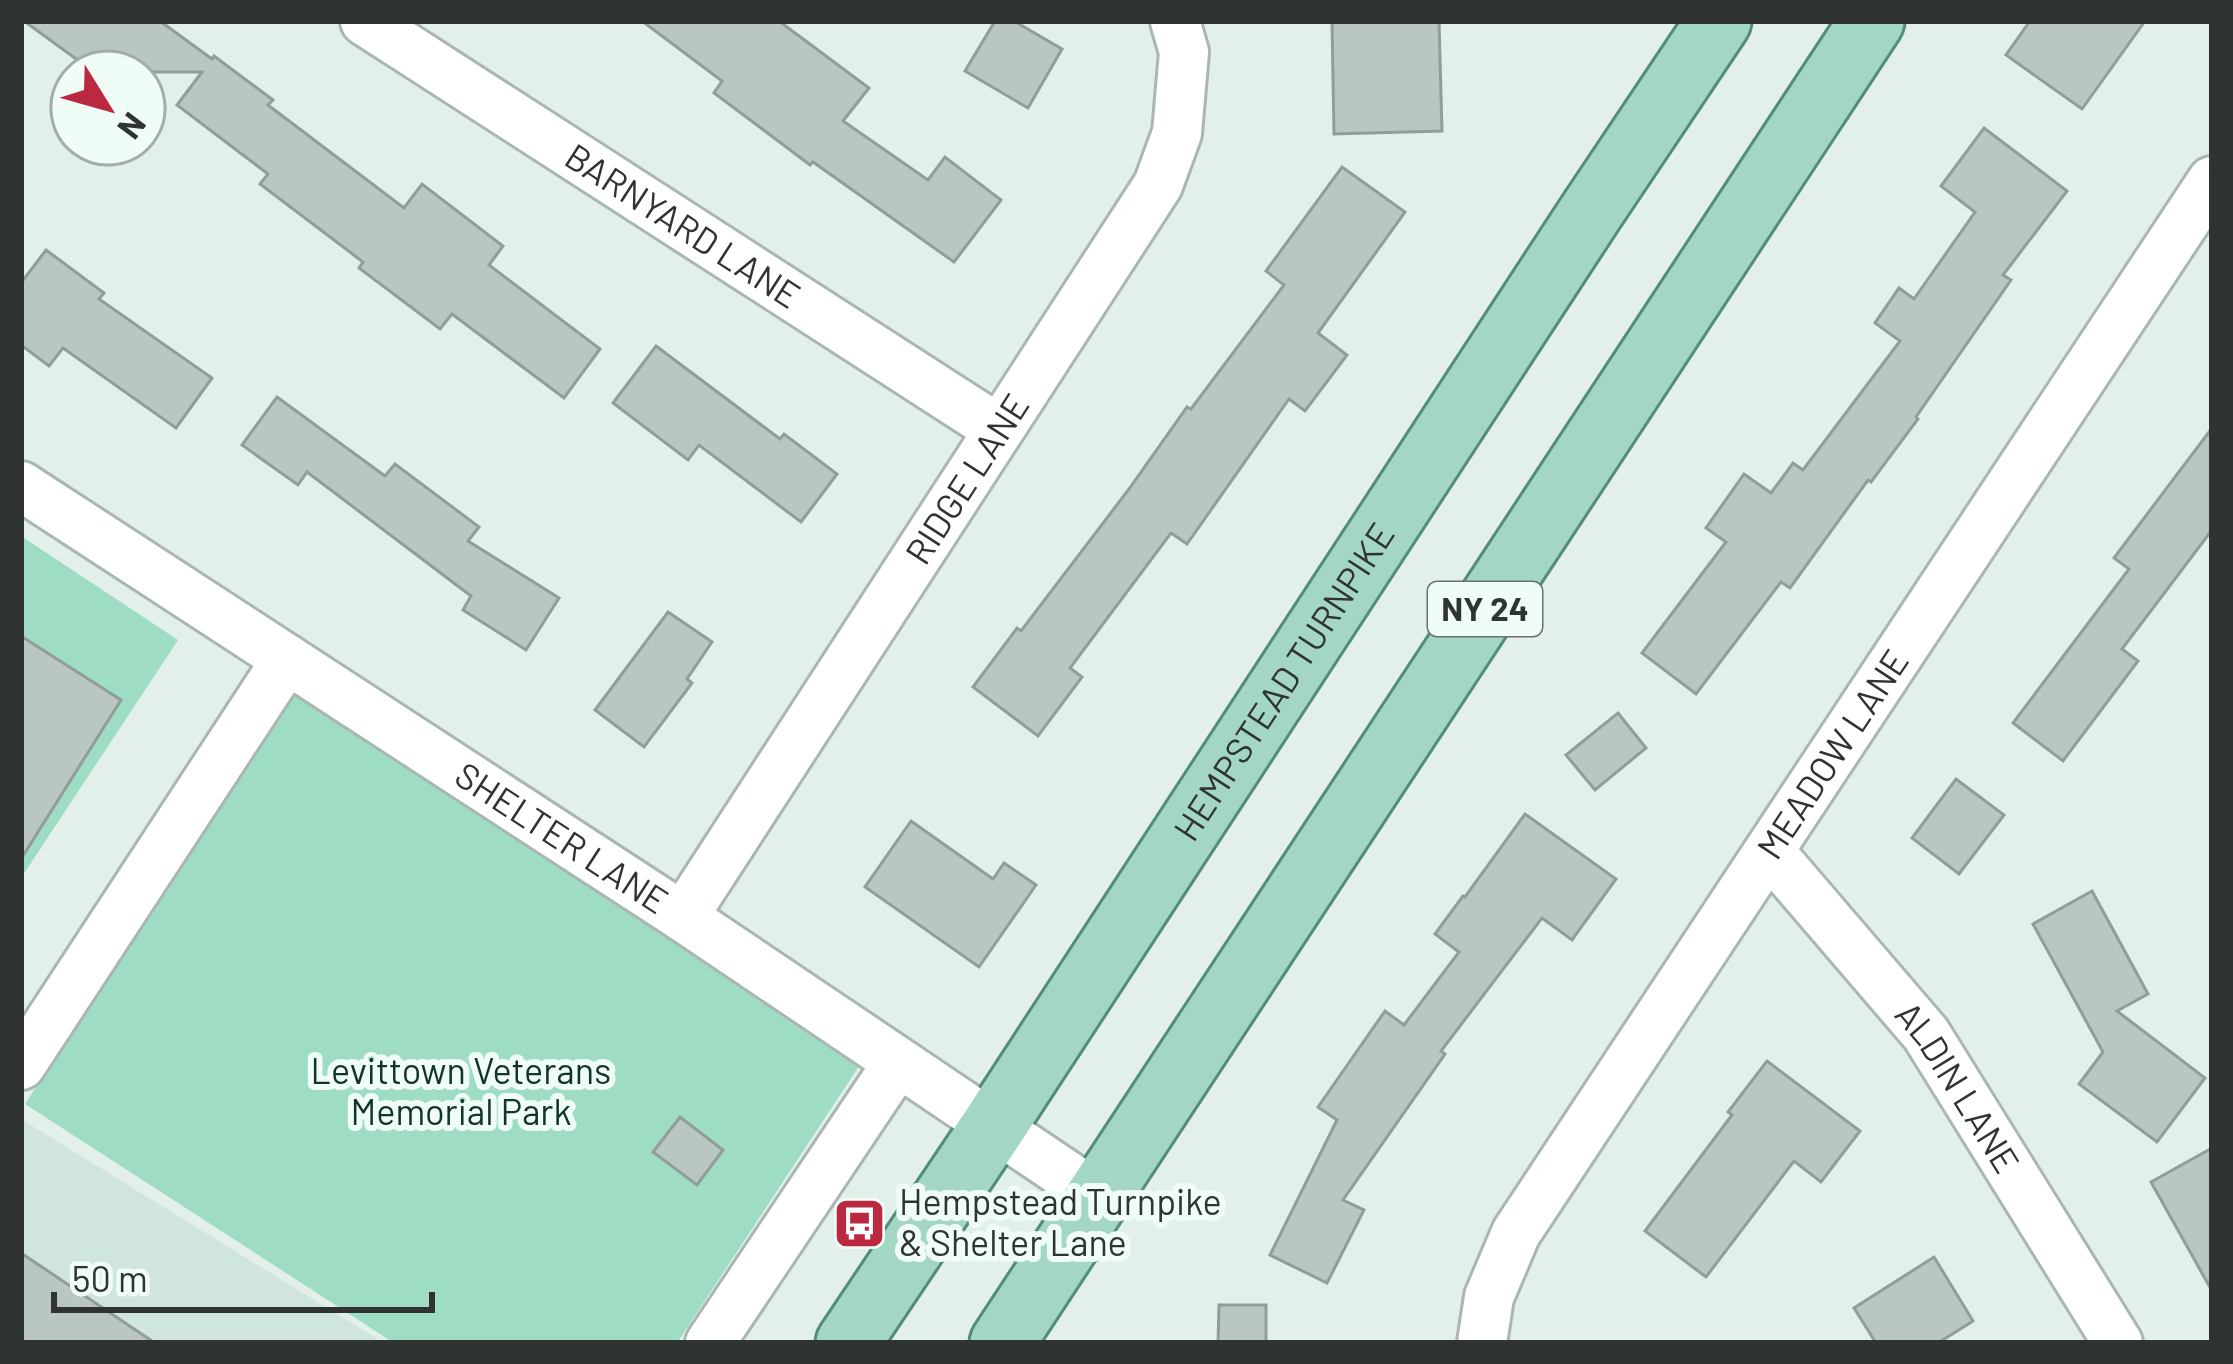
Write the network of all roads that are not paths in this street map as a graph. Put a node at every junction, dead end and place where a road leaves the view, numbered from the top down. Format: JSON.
{"nodes":[{"id":1,"x":365,"y":21,"type":"edge"},
{"id":2,"x":1175,"y":21,"type":"edge"},
{"id":3,"x":1719,"y":21,"type":"edge"},
{"id":4,"x":1872,"y":21,"type":"edge"},
{"id":5,"x":2212,"y":181,"type":"edge"},
{"id":6,"x":998,"y":429,"type":"junction"},
{"id":7,"x":21,"y":486,"type":"edge"},
{"id":8,"x":287,"y":659,"type":"junction"},
{"id":9,"x":1769,"y":850,"type":"junction"},
{"id":10,"x":683,"y":917,"type":"junction"},
{"id":11,"x":21,"y":1064,"type":"edge"},
{"id":12,"x":897,"y":1064,"type":"junction"},
{"id":13,"x":993,"y":1127,"type":"junction"},
{"id":14,"x":1099,"y":1197,"type":"junction"},
{"id":15,"x":851,"y":1334,"type":"edge"},
{"id":16,"x":710,"y":1343,"type":"edge"},
{"id":17,"x":1002,"y":1343,"type":"edge"},
{"id":18,"x":1482,"y":1343,"type":"edge"},
{"id":19,"x":2118,"y":1343,"type":"edge"}],
"edges":[{"from":1,"to":6,"type":"street","name":"BARNYARD LANE"},
{"from":2,"to":6,"type":"street","name":"RIDGE LANE"},
{"from":3,"to":13,"type":"main road","name":"HEMPSTEAD TURNPIKE"},
{"from":4,"to":14,"type":"main road","number":"NY 24"},
{"from":5,"to":9,"type":"street","name":"MEADOW LANE"},
{"from":6,"to":10,"type":"street","name":"RIDGE LANE"},
{"from":7,"to":8,"type":"street","name":"SHELTER LANE"},
{"from":8,"to":10,"type":"street","name":"SHELTER LANE"},
{"from":8,"to":11,"type":"street"},
{"from":9,"to":18,"type":"street","name":"MEADOW LANE"},
{"from":9,"to":19,"type":"street","name":"ALDIN LANE"},
{"from":10,"to":12,"type":"street","name":"SHELTER LANE"},
{"from":12,"to":13,"type":"street","name":"SHELTER LANE"},
{"from":12,"to":16,"type":"street"},
{"from":13,"to":14,"type":"street","name":"SHELTER LANE"},
{"from":13,"to":15,"type":"main road","name":"HEMPSTEAD TURNPIKE"},
{"from":14,"to":17,"type":"main road","number":"NY 24"}]}
